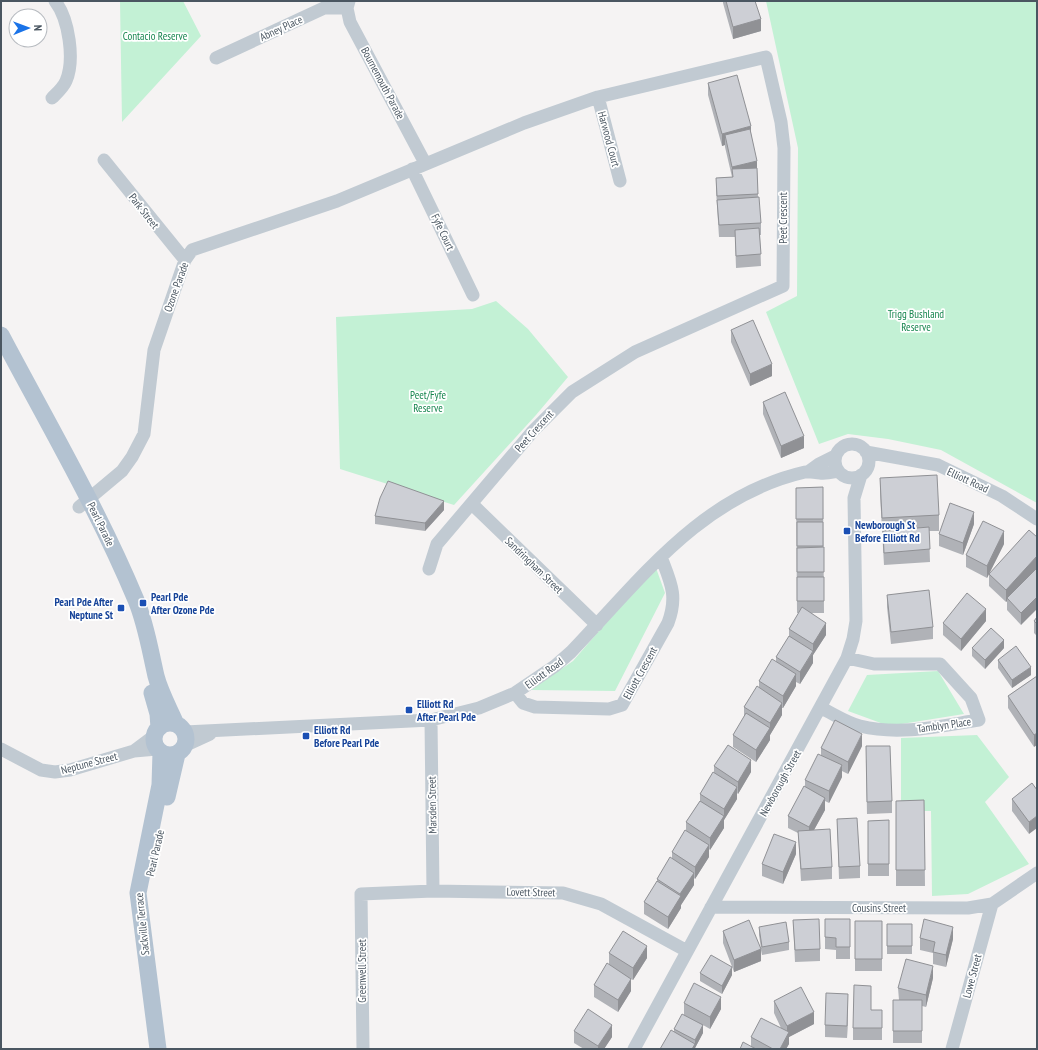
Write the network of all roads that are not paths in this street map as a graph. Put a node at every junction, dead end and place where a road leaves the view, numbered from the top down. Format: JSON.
{"nodes":[{"id":1,"x":55,"y":1,"type":"edge"},
{"id":2,"x":348,"y":4,"type":"edge"},
{"id":3,"x":216,"y":58,"type":"dead end"},
{"id":4,"x":598,"y":97,"type":"junction"},
{"id":5,"x":52,"y":98,"type":"dead end"},
{"id":6,"x":104,"y":160,"type":"dead end"},
{"id":7,"x":425,"y":163,"type":"junction"},
{"id":8,"x":412,"y":169,"type":"junction"},
{"id":9,"x":620,"y":180,"type":"dead end"},
{"id":10,"x":185,"y":260,"type":"junction"},
{"id":11,"x":473,"y":295,"type":"dead end"},
{"id":12,"x":1,"y":335,"type":"edge"},
{"id":13,"x":1,"y":357,"type":"edge"},
{"id":14,"x":866,"y":452,"type":"junction"},
{"id":15,"x":835,"y":456,"type":"junction"},
{"id":16,"x":892,"y":457,"type":"junction"},
{"id":17,"x":808,"y":472,"type":"junction"},
{"id":18,"x":863,"y":473,"type":"junction"},
{"id":19,"x":841,"y":474,"type":"junction"},
{"id":20,"x":854,"y":498,"type":"junction"},
{"id":21,"x":84,"y":503,"type":"junction"},
{"id":22,"x":472,"y":504,"type":"junction"},
{"id":23,"x":1037,"y":519,"type":"edge"},
{"id":24,"x":661,"y":557,"type":"junction"},
{"id":25,"x":430,"y":569,"type":"dead end"},
{"id":26,"x":597,"y":625,"type":"junction"},
{"id":27,"x":847,"y":658,"type":"junction"},
{"id":28,"x":514,"y":694,"type":"junction"},
{"id":29,"x":821,"y":708,"type":"junction"},
{"id":30,"x":431,"y":720,"type":"junction"},
{"id":31,"x":181,"y":739,"type":"junction"},
{"id":32,"x":158,"y":741,"type":"junction"},
{"id":33,"x":1,"y":749,"type":"edge"},
{"id":34,"x":1037,"y":873,"type":"edge"},
{"id":35,"x":433,"y":891,"type":"junction"},
{"id":36,"x":361,"y":894,"type":"joint"},
{"id":37,"x":992,"y":904,"type":"junction"},
{"id":38,"x":711,"y":908,"type":"junction"},
{"id":39,"x":687,"y":951,"type":"junction"},
{"id":40,"x":158,"y":1049,"type":"edge"},
{"id":41,"x":168,"y":1049,"type":"edge"},
{"id":42,"x":363,"y":1049,"type":"edge"},
{"id":43,"x":634,"y":1049,"type":"edge"},
{"id":44,"x":952,"y":1049,"type":"edge"}],
"edges":[{"from":1,"to":5,"type":"street"},
{"from":2,"to":3,"type":"street","name":"Abney Place"},
{"from":2,"to":7,"type":"street","name":"Bournemouth Parade"},
{"from":4,"to":7,"type":"street","name":"Peet Crescent"},
{"from":4,"to":9,"type":"street","name":"Harwood Court"},
{"from":4,"to":22,"type":"street","name":"Peet Crescent"},
{"from":6,"to":10,"type":"street","name":"Park Street"},
{"from":7,"to":8,"type":"street","name":"Peet Crescent"},
{"from":8,"to":10,"type":"street","name":"Ozone Parade"},
{"from":8,"to":11,"type":"street","name":"Fyfe Court"},
{"from":10,"to":21,"type":"street","name":"Ozone Parade"},
{"from":12,"to":21,"type":"main road","name":"Pearl Parade"},
{"from":13,"to":21,"type":"main road","name":"Pearl Parade"},
{"from":14,"to":15,"type":"street","name":"Elliott Road"},
{"from":14,"to":16,"type":"street","name":"Elliott Road"},
{"from":14,"to":18,"type":"street"},
{"from":15,"to":17,"type":"street","name":"Elliott Road"},
{"from":15,"to":19,"type":"street"},
{"from":16,"to":18,"type":"street","name":"Elliott Road"},
{"from":16,"to":23,"type":"street","name":"Elliott Road"},
{"from":17,"to":19,"type":"street","name":"Elliott Road"},
{"from":17,"to":24,"type":"street","name":"Elliott Road"},
{"from":18,"to":19,"type":"street","name":"Elliott Road"},
{"from":18,"to":20,"type":"street","name":"Newborough Street"},
{"from":19,"to":20,"type":"street","name":"Newborough Street"},
{"from":20,"to":27,"type":"street","name":"Newborough Street"},
{"from":21,"to":31,"type":"main road","name":"Pearl Parade"},
{"from":21,"to":32,"type":"main road","name":"Pearl Parade"},
{"from":22,"to":25,"type":"street","name":"Peet Crescent"},
{"from":22,"to":26,"type":"street","name":"Sandringham Street"},
{"from":24,"to":26,"type":"street","name":"Elliott Road"},
{"from":24,"to":28,"type":"street","name":"Elliott Crescent"},
{"from":26,"to":28,"type":"street","name":"Elliott Road"},
{"from":27,"to":29,"type":"street","name":"Newborough Street"},
{"from":27,"to":29,"type":"street","name":"Tamblyn Place"},
{"from":28,"to":30,"type":"street","name":"Elliott Road"},
{"from":29,"to":38,"type":"street","name":"Newborough Street"},
{"from":30,"to":31,"type":"street","name":"Elliott Road"},
{"from":30,"to":35,"type":"street","name":"Marsden Street"},
{"from":31,"to":32,"type":"main road"},
{"from":31,"to":32,"type":"main road"},
{"from":31,"to":41,"type":"main road","name":"Pearl Parade"},
{"from":32,"to":33,"type":"street","name":"Neptune Street"},
{"from":32,"to":40,"type":"main road","name":"Sackville Terrace"},
{"from":34,"to":37,"type":"street","name":"Cousins Street"},
{"from":35,"to":36,"type":"street","name":"Lovett Street"},
{"from":35,"to":39,"type":"street","name":"Lovett Street"},
{"from":36,"to":42,"type":"street","name":"Greenwell Street"},
{"from":37,"to":38,"type":"street","name":"Cousins Street"},
{"from":37,"to":44,"type":"street","name":"Lowe Street"},
{"from":38,"to":39,"type":"street","name":"Newborough Street"},
{"from":39,"to":43,"type":"street","name":"Newborough Street"}]}
